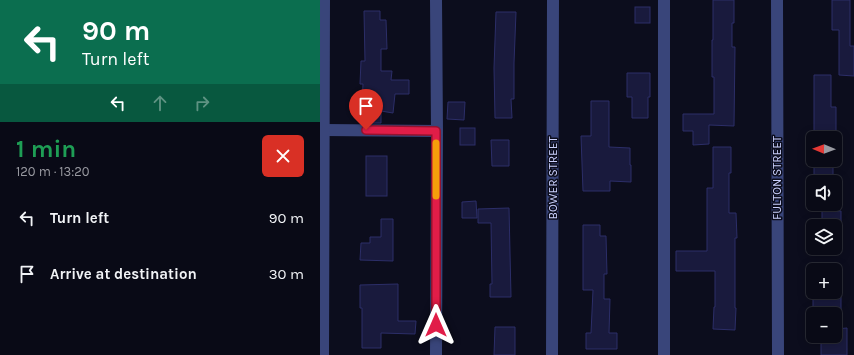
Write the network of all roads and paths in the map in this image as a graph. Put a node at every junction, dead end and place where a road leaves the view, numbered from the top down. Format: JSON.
{"nodes":[{"id":1,"x":324,"y":0,"type":"edge"},
{"id":2,"x":436,"y":0,"type":"edge"},
{"id":3,"x":553,"y":0,"type":"edge"},
{"id":4,"x":664,"y":0,"type":"edge"},
{"id":5,"x":777,"y":0,"type":"edge"},
{"id":6,"x":324,"y":130,"type":"junction"},
{"id":7,"x":436,"y":131,"type":"junction"},
{"id":8,"x":323,"y":355,"type":"edge"},
{"id":9,"x":436,"y":355,"type":"edge"},
{"id":10,"x":552,"y":355,"type":"edge"},
{"id":11,"x":664,"y":355,"type":"edge"},
{"id":12,"x":778,"y":355,"type":"edge"}],
"edges":[{"from":1,"to":6,"type":"street"},
{"from":2,"to":7,"type":"street"},
{"from":3,"to":10,"type":"street","name":"BOWER STREET"},
{"from":4,"to":11,"type":"street"},
{"from":5,"to":12,"type":"street","name":"FULTON STREET"},
{"from":6,"to":7,"type":"street"},
{"from":6,"to":8,"type":"street"},
{"from":7,"to":9,"type":"street"}]}
